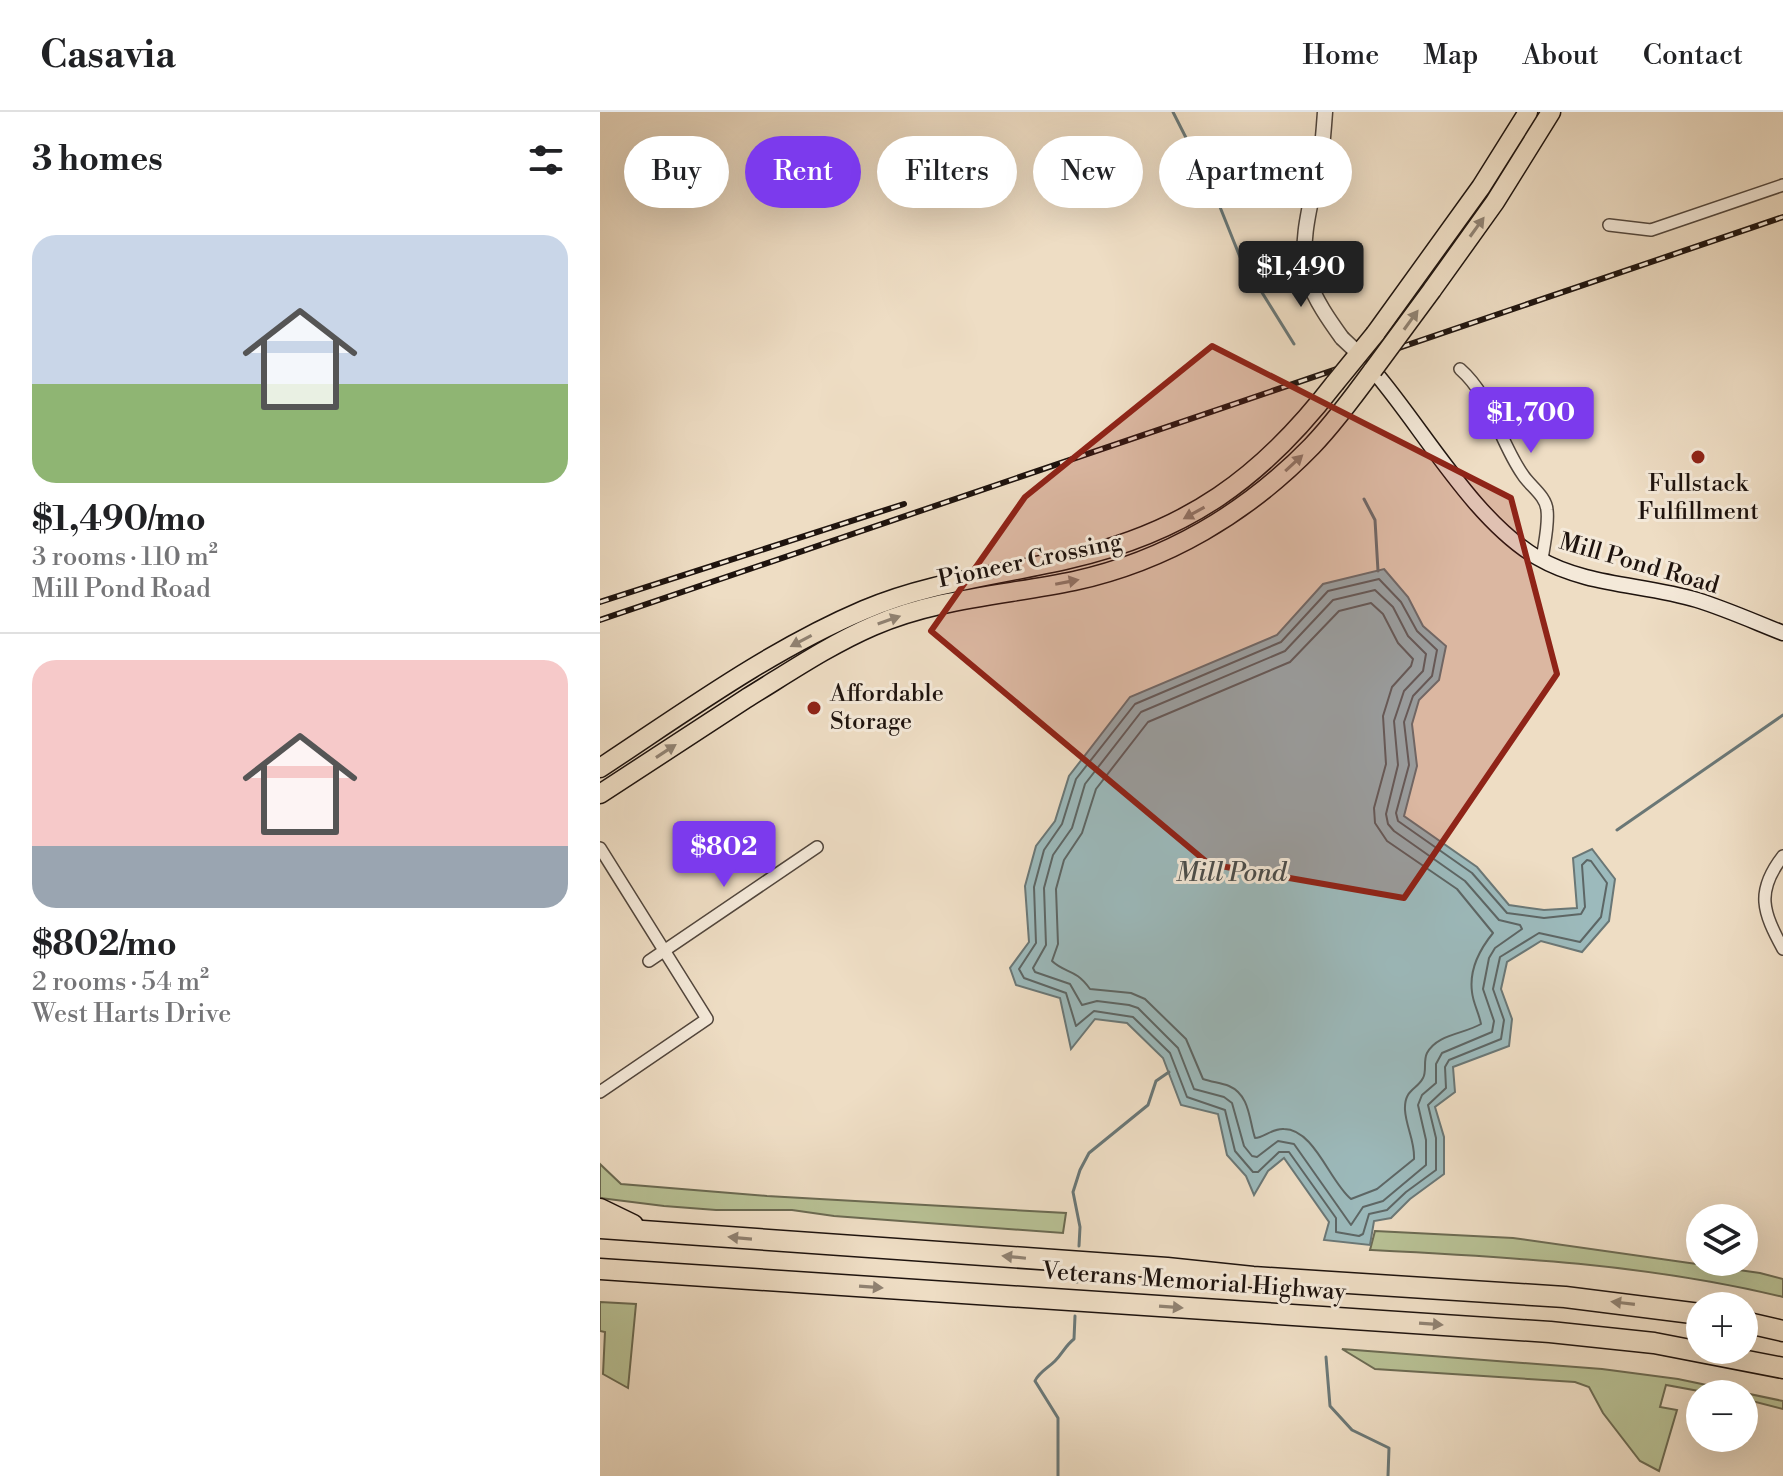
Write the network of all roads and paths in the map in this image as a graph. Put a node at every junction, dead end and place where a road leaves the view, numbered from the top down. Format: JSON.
{"nodes":[{"id":1,"x":1325,"y":112,"type":"edge"},
{"id":2,"x":1528,"y":112,"type":"edge"},
{"id":3,"x":1551,"y":112,"type":"edge"},
{"id":4,"x":1783,"y":185,"type":"edge"},
{"id":5,"x":1609,"y":225,"type":"dead end"},
{"id":6,"x":1359,"y":354,"type":"junction"},
{"id":7,"x":1460,"y":369,"type":"dead end"},
{"id":8,"x":1373,"y":370,"type":"junction"},
{"id":9,"x":1542,"y":560,"type":"junction"},
{"id":10,"x":1783,"y":633,"type":"edge"},
{"id":11,"x":600,"y":768,"type":"edge"},
{"id":12,"x":600,"y":794,"type":"edge"},
{"id":13,"x":817,"y":847,"type":"dead end"},
{"id":14,"x":600,"y":848,"type":"edge"},
{"id":15,"x":1783,"y":856,"type":"edge"},
{"id":16,"x":1783,"y":949,"type":"edge"},
{"id":17,"x":664,"y":952,"type":"junction"},
{"id":18,"x":649,"y":961,"type":"dead end"},
{"id":19,"x":600,"y":1092,"type":"edge"},
{"id":20,"x":600,"y":1209,"type":"edge"},
{"id":21,"x":600,"y":1228,"type":"edge"},
{"id":22,"x":640,"y":1229,"type":"junction"},
{"id":23,"x":600,"y":1269,"type":"edge"},
{"id":24,"x":600,"y":1281,"type":"edge"},
{"id":25,"x":793,"y":1281,"type":"junction"},
{"id":26,"x":1686,"y":1312,"type":"edge"},
{"id":27,"x":1758,"y":1325,"type":"edge"},
{"id":28,"x":1783,"y":1331,"type":"edge"},
{"id":29,"x":1779,"y":1368,"type":"edge"}],
"edges":[{"from":1,"to":6,"type":"main road","bridge":true},
{"from":2,"to":6,"type":"highway","name":"Pioneer Crossing","bridge":true},
{"from":8,"to":3,"type":"highway","name":"Pioneer Crossing","one_way":true,"bridge":true},
{"from":4,"to":5,"type":"street"},
{"from":6,"to":11,"type":"highway","name":"Pioneer Crossing","one_way":true,"bridge":true},
{"from":7,"to":9,"type":"street"},
{"from":8,"to":9,"type":"main road","name":"Mill Pond Road"},
{"from":12,"to":8,"type":"highway","name":"Pioneer Crossing","one_way":true},
{"from":9,"to":10,"type":"main road","name":"Mill Pond Road"},
{"from":13,"to":17,"type":"street"},
{"from":14,"to":17,"type":"street"},
{"from":15,"to":16,"type":"street"},
{"from":17,"to":18,"type":"street"},
{"from":17,"to":19,"type":"street"},
{"from":20,"to":22,"type":"highway"},
{"from":21,"to":22,"type":"highway","name":"Veterans Memorial Highway"},
{"from":26,"to":22,"type":"highway","name":"Veterans Memorial Highway","one_way":true},
{"from":23,"to":25,"type":"highway","name":"Veterans Memorial Highway"},
{"from":24,"to":25,"type":"highway"},
{"from":25,"to":29,"type":"highway","name":"Veterans Memorial Highway","one_way":true},
{"from":27,"to":28,"type":"highway"}]}
